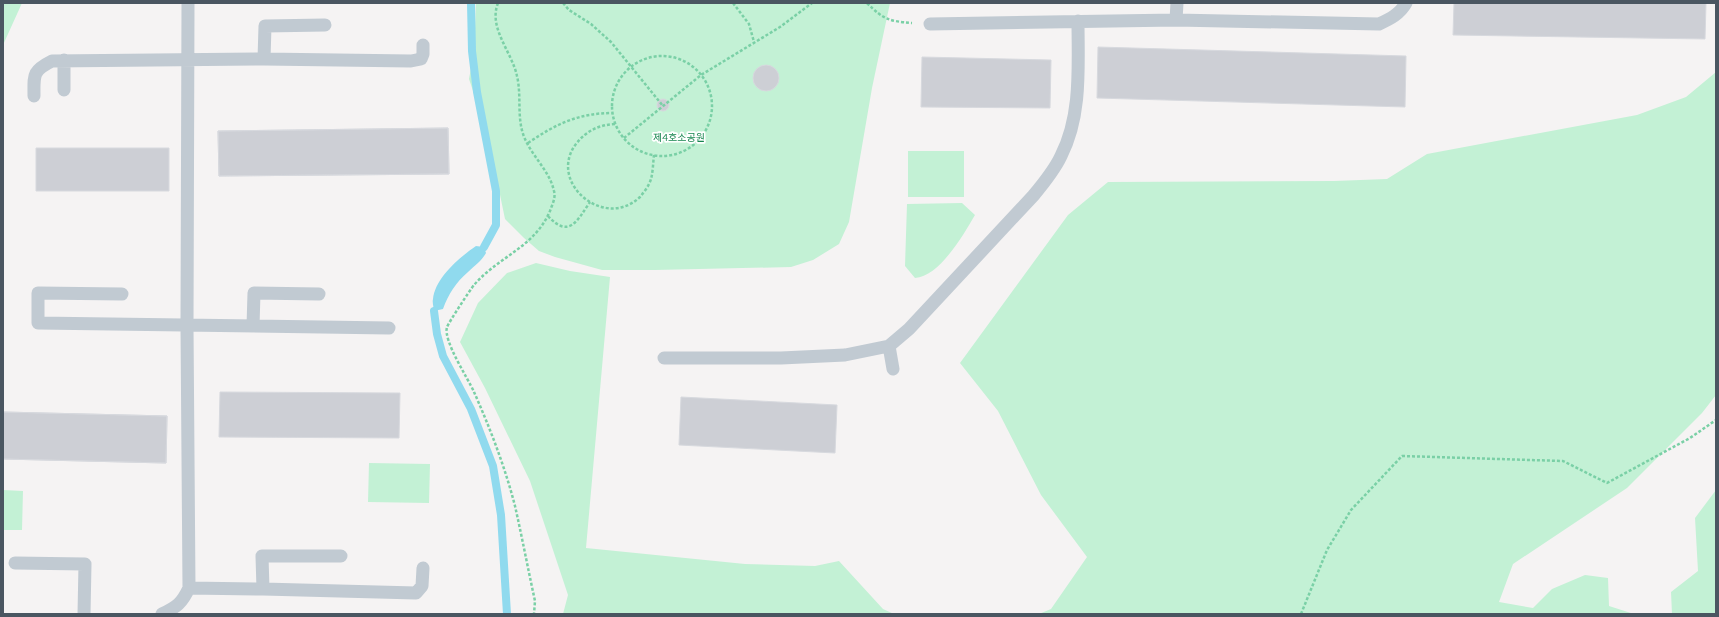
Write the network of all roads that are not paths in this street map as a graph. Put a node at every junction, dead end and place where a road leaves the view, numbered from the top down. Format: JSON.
{"nodes":[{"id":1,"x":188,"y":3,"type":"edge"},
{"id":2,"x":1177,"y":3,"type":"edge"},
{"id":3,"x":1406,"y":3,"type":"edge"},
{"id":4,"x":1176,"y":20,"type":"junction"},
{"id":5,"x":1078,"y":21,"type":"junction"},
{"id":6,"x":930,"y":24,"type":"dead end"},
{"id":7,"x":325,"y":25,"type":"dead end"},
{"id":8,"x":423,"y":45,"type":"dead end"},
{"id":9,"x":264,"y":59,"type":"junction"},
{"id":10,"x":64,"y":60,"type":"junction"},
{"id":11,"x":187,"y":60,"type":"junction"},
{"id":12,"x":64,"y":90,"type":"dead end"},
{"id":13,"x":34,"y":96,"type":"dead end"},
{"id":14,"x":122,"y":294,"type":"dead end"},
{"id":15,"x":319,"y":294,"type":"dead end"},
{"id":16,"x":187,"y":326,"type":"junction"},
{"id":17,"x":253,"y":326,"type":"junction"},
{"id":18,"x":389,"y":328,"type":"dead end"},
{"id":19,"x":889,"y":346,"type":"junction"},
{"id":20,"x":664,"y":358,"type":"dead end"},
{"id":21,"x":894,"y":368,"type":"dead end"},
{"id":22,"x":341,"y":556,"type":"dead end"},
{"id":23,"x":15,"y":563,"type":"dead end"},
{"id":24,"x":423,"y":568,"type":"dead end"},
{"id":25,"x":189,"y":588,"type":"junction"},
{"id":26,"x":262,"y":589,"type":"junction"},
{"id":27,"x":84,"y":614,"type":"edge"},
{"id":28,"x":162,"y":614,"type":"edge"}],
"edges":[{"from":1,"to":11,"type":"lane"},
{"from":2,"to":4,"type":"lane"},
{"from":3,"to":4,"type":"lane"},
{"from":4,"to":5,"type":"lane"},
{"from":5,"to":6,"type":"lane"},
{"from":5,"to":19,"type":"lane"},
{"from":7,"to":9,"type":"lane"},
{"from":8,"to":9,"type":"lane"},
{"from":9,"to":11,"type":"lane"},
{"from":10,"to":11,"type":"lane"},
{"from":10,"to":12,"type":"lane"},
{"from":10,"to":13,"type":"lane"},
{"from":11,"to":16,"type":"lane"},
{"from":14,"to":16,"type":"lane"},
{"from":15,"to":17,"type":"lane"},
{"from":16,"to":17,"type":"lane"},
{"from":16,"to":25,"type":"lane"},
{"from":17,"to":18,"type":"lane"},
{"from":19,"to":20,"type":"lane"},
{"from":19,"to":21,"type":"lane"},
{"from":22,"to":26,"type":"lane"},
{"from":23,"to":27,"type":"lane"},
{"from":24,"to":26,"type":"lane"},
{"from":25,"to":26,"type":"lane"},
{"from":25,"to":28,"type":"lane"}]}
